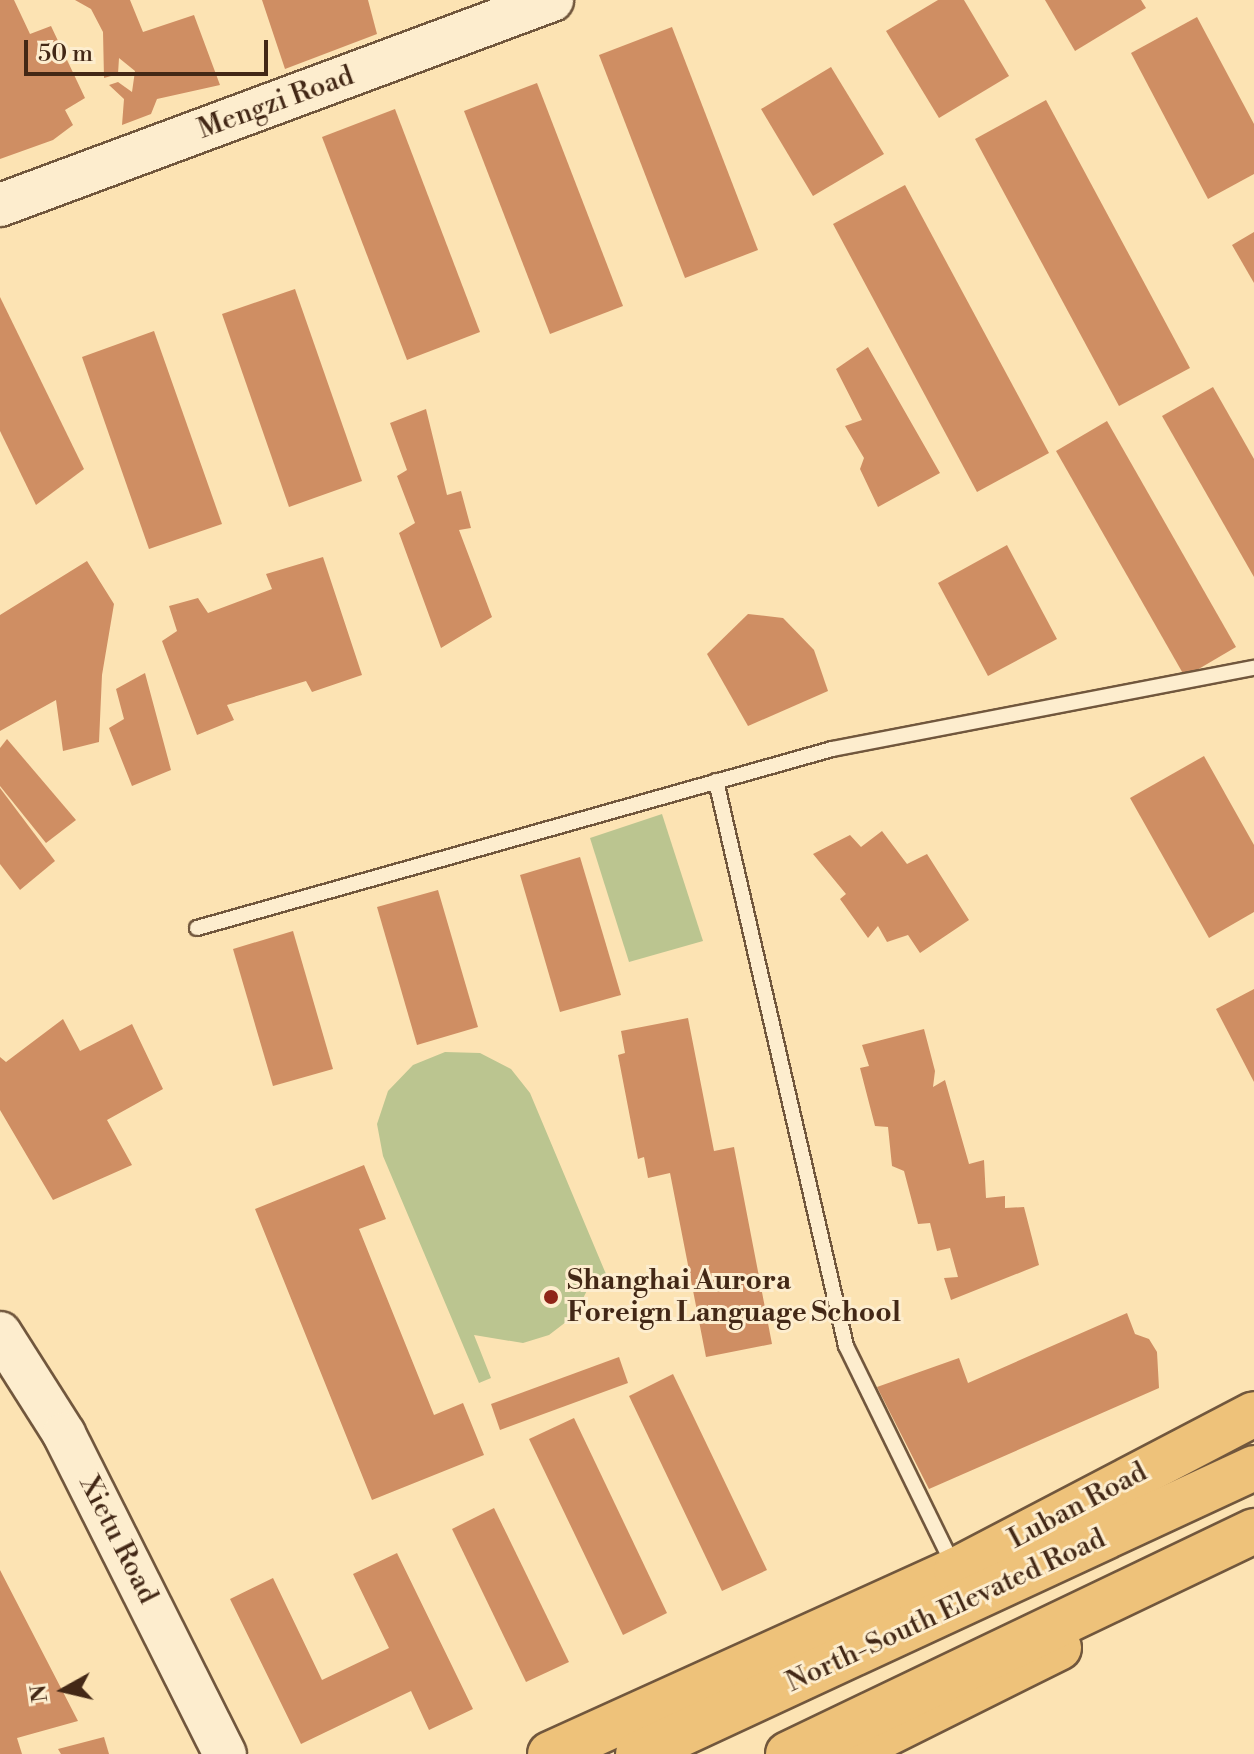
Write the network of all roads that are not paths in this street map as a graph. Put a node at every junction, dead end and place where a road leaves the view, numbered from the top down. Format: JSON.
{"nodes":[{"id":1,"x":552,"y":0,"type":"edge"},
{"id":2,"x":0,"y":205,"type":"edge"},
{"id":3,"x":1254,"y":668,"type":"edge"},
{"id":4,"x":716,"y":781,"type":"junction"},
{"id":5,"x":197,"y":928,"type":"dead end"},
{"id":6,"x":0,"y":1333,"type":"edge"},
{"id":7,"x":1254,"y":1414,"type":"edge"},
{"id":8,"x":1254,"y":1468,"type":"edge"},
{"id":9,"x":1254,"y":1531,"type":"edge"},
{"id":10,"x":1254,"y":1550,"type":"edge"},
{"id":11,"x":956,"y":1570,"type":"junction"},
{"id":12,"x":225,"y":1754,"type":"edge"},
{"id":13,"x":550,"y":1754,"type":"edge"},
{"id":14,"x":638,"y":1754,"type":"edge"},
{"id":15,"x":788,"y":1754,"type":"edge"},
{"id":16,"x":846,"y":1754,"type":"edge"}],
"edges":[{"from":1,"to":2,"type":"street","name":"Mengzi Road"},
{"from":3,"to":4,"type":"lane"},
{"from":4,"to":5,"type":"lane"},
{"from":4,"to":11,"type":"lane"},
{"from":6,"to":12,"type":"street","name":"Xietu Road"},
{"from":7,"to":11,"type":"main road","name":"Luban Road"},
{"from":8,"to":14,"type":"main road","name":"North-South Elevated Road"},
{"from":9,"to":15,"type":"main road"},
{"from":10,"to":16,"type":"main road"},
{"from":11,"to":13,"type":"main road","name":"Luban Road"}]}
